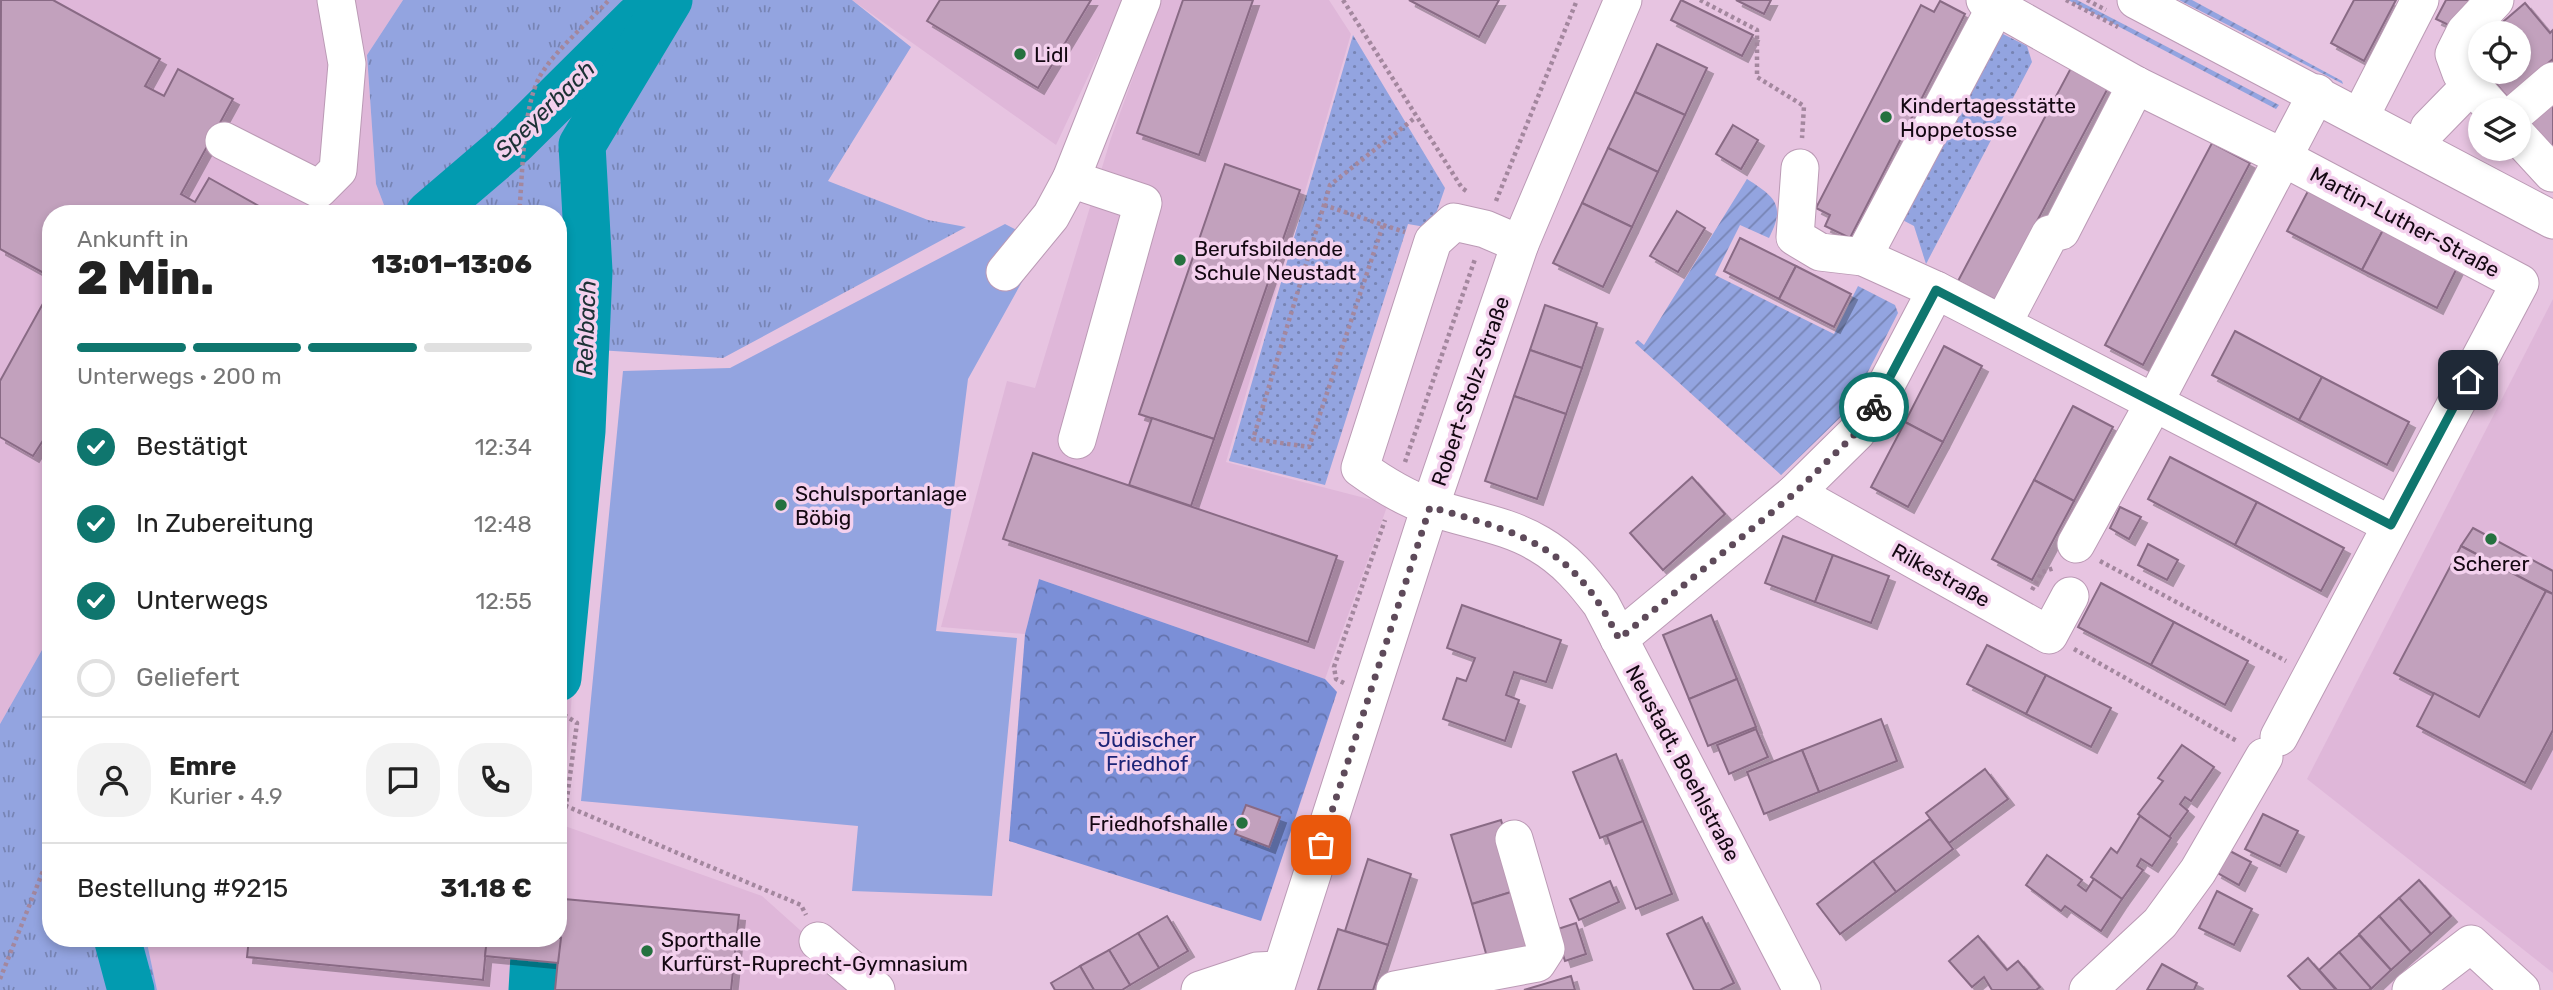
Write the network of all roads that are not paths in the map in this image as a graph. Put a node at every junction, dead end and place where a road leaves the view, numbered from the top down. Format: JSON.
{"nodes":[{"id":1,"x":336,"y":0,"type":"edge"},
{"id":2,"x":1142,"y":0,"type":"edge"},
{"id":3,"x":1623,"y":0,"type":"edge"},
{"id":4,"x":2136,"y":0,"type":"edge"},
{"id":5,"x":2420,"y":0,"type":"edge"},
{"id":6,"x":2495,"y":0,"type":"edge"},
{"id":7,"x":1991,"y":3,"type":"edge"},
{"id":8,"x":2553,"y":81,"type":"edge"},
{"id":9,"x":2136,"y":85,"type":"junction"},
{"id":10,"x":2317,"y":93,"type":"junction"},
{"id":11,"x":2483,"y":97,"type":"edge"},
{"id":12,"x":2531,"y":100,"type":"edge"},
{"id":13,"x":2360,"y":117,"type":"junction"},
{"id":14,"x":2429,"y":128,"type":"dead end"},
{"id":15,"x":223,"y":141,"type":"dead end"},
{"id":16,"x":2541,"y":152,"type":"edge"},
{"id":17,"x":2282,"y":157,"type":"junction"},
{"id":18,"x":1800,"y":168,"type":"dead end"},
{"id":19,"x":1071,"y":179,"type":"junction"},
{"id":20,"x":2544,"y":216,"type":"edge"},
{"id":21,"x":1520,"y":244,"type":"junction"},
{"id":22,"x":1863,"y":257,"type":"junction"},
{"id":23,"x":1004,"y":272,"type":"dead end"},
{"id":24,"x":1936,"y":290,"type":"junction"},
{"id":25,"x":2003,"y":323,"type":"junction"},
{"id":26,"x":2155,"y":401,"type":"junction"},
{"id":27,"x":1077,"y":440,"type":"dead end"},
{"id":28,"x":1795,"y":493,"type":"junction"},
{"id":29,"x":1430,"y":507,"type":"junction"},
{"id":30,"x":2391,"y":525,"type":"junction"},
{"id":31,"x":2076,"y":544,"type":"road end"},
{"id":32,"x":2070,"y":596,"type":"dead end"},
{"id":33,"x":1619,"y":639,"type":"junction"},
{"id":34,"x":1514,"y":839,"type":"dead end"},
{"id":35,"x":818,"y":941,"type":"road end"},
{"id":36,"x":1278,"y":980,"type":"edge"},
{"id":37,"x":876,"y":990,"type":"edge"},
{"id":38,"x":1200,"y":990,"type":"edge"},
{"id":39,"x":1395,"y":990,"type":"edge"},
{"id":40,"x":1802,"y":990,"type":"edge"},
{"id":41,"x":2088,"y":990,"type":"edge"},
{"id":42,"x":2411,"y":990,"type":"edge"},
{"id":43,"x":2521,"y":990,"type":"edge"}],
"edges":[{"from":1,"to":15,"type":"street"},
{"from":2,"to":19,"type":"street"},
{"from":3,"to":21,"type":"street","name":"Robert-Stolz-Straße"},
{"from":4,"to":10,"type":"street"},
{"from":5,"to":13,"type":"street"},
{"from":6,"to":11,"type":"street"},
{"from":7,"to":9,"type":"street","name":"Martin-Luther-Straße"},
{"from":7,"to":22,"type":"street","name":"Martin-Luther-Straße"},
{"from":8,"to":12,"type":"street"},
{"from":9,"to":17,"type":"street","name":"Martin-Luther-Straße"},
{"from":9,"to":25,"type":"street"},
{"from":10,"to":13,"type":"street"},
{"from":10,"to":17,"type":"street"},
{"from":11,"to":14,"type":"street"},
{"from":13,"to":20,"type":"street"},
{"from":16,"to":20,"type":"street"},
{"from":17,"to":26,"type":"street"},
{"from":17,"to":30,"type":"street","name":"Martin-Luther-Straße"},
{"from":18,"to":22,"type":"street"},
{"from":19,"to":23,"type":"street"},
{"from":19,"to":27,"type":"street"},
{"from":21,"to":29,"type":"street","name":"Robert-Stolz-Straße"},
{"from":21,"to":29,"type":"street","name":"Neustadt, Boehlstraße"},
{"from":22,"to":24,"type":"street"},
{"from":24,"to":25,"type":"street"},
{"from":24,"to":28,"type":"street"},
{"from":25,"to":26,"type":"street"},
{"from":26,"to":30,"type":"street"},
{"from":26,"to":31,"type":"street"},
{"from":28,"to":32,"type":"street","name":"Rilkestraße"},
{"from":28,"to":33,"type":"street"},
{"from":29,"to":33,"type":"street","name":"Neustadt, Boehlstraße"},
{"from":29,"to":36,"type":"street","name":"Robert-Stolz-Straße"},
{"from":30,"to":41,"type":"street","name":"Martin-Luther-Straße"},
{"from":33,"to":40,"type":"street","name":"Neustadt, Boehlstraße"},
{"from":34,"to":39,"type":"street"},
{"from":35,"to":37,"type":"street"},
{"from":36,"to":38,"type":"street"},
{"from":42,"to":43,"type":"street"}]}
